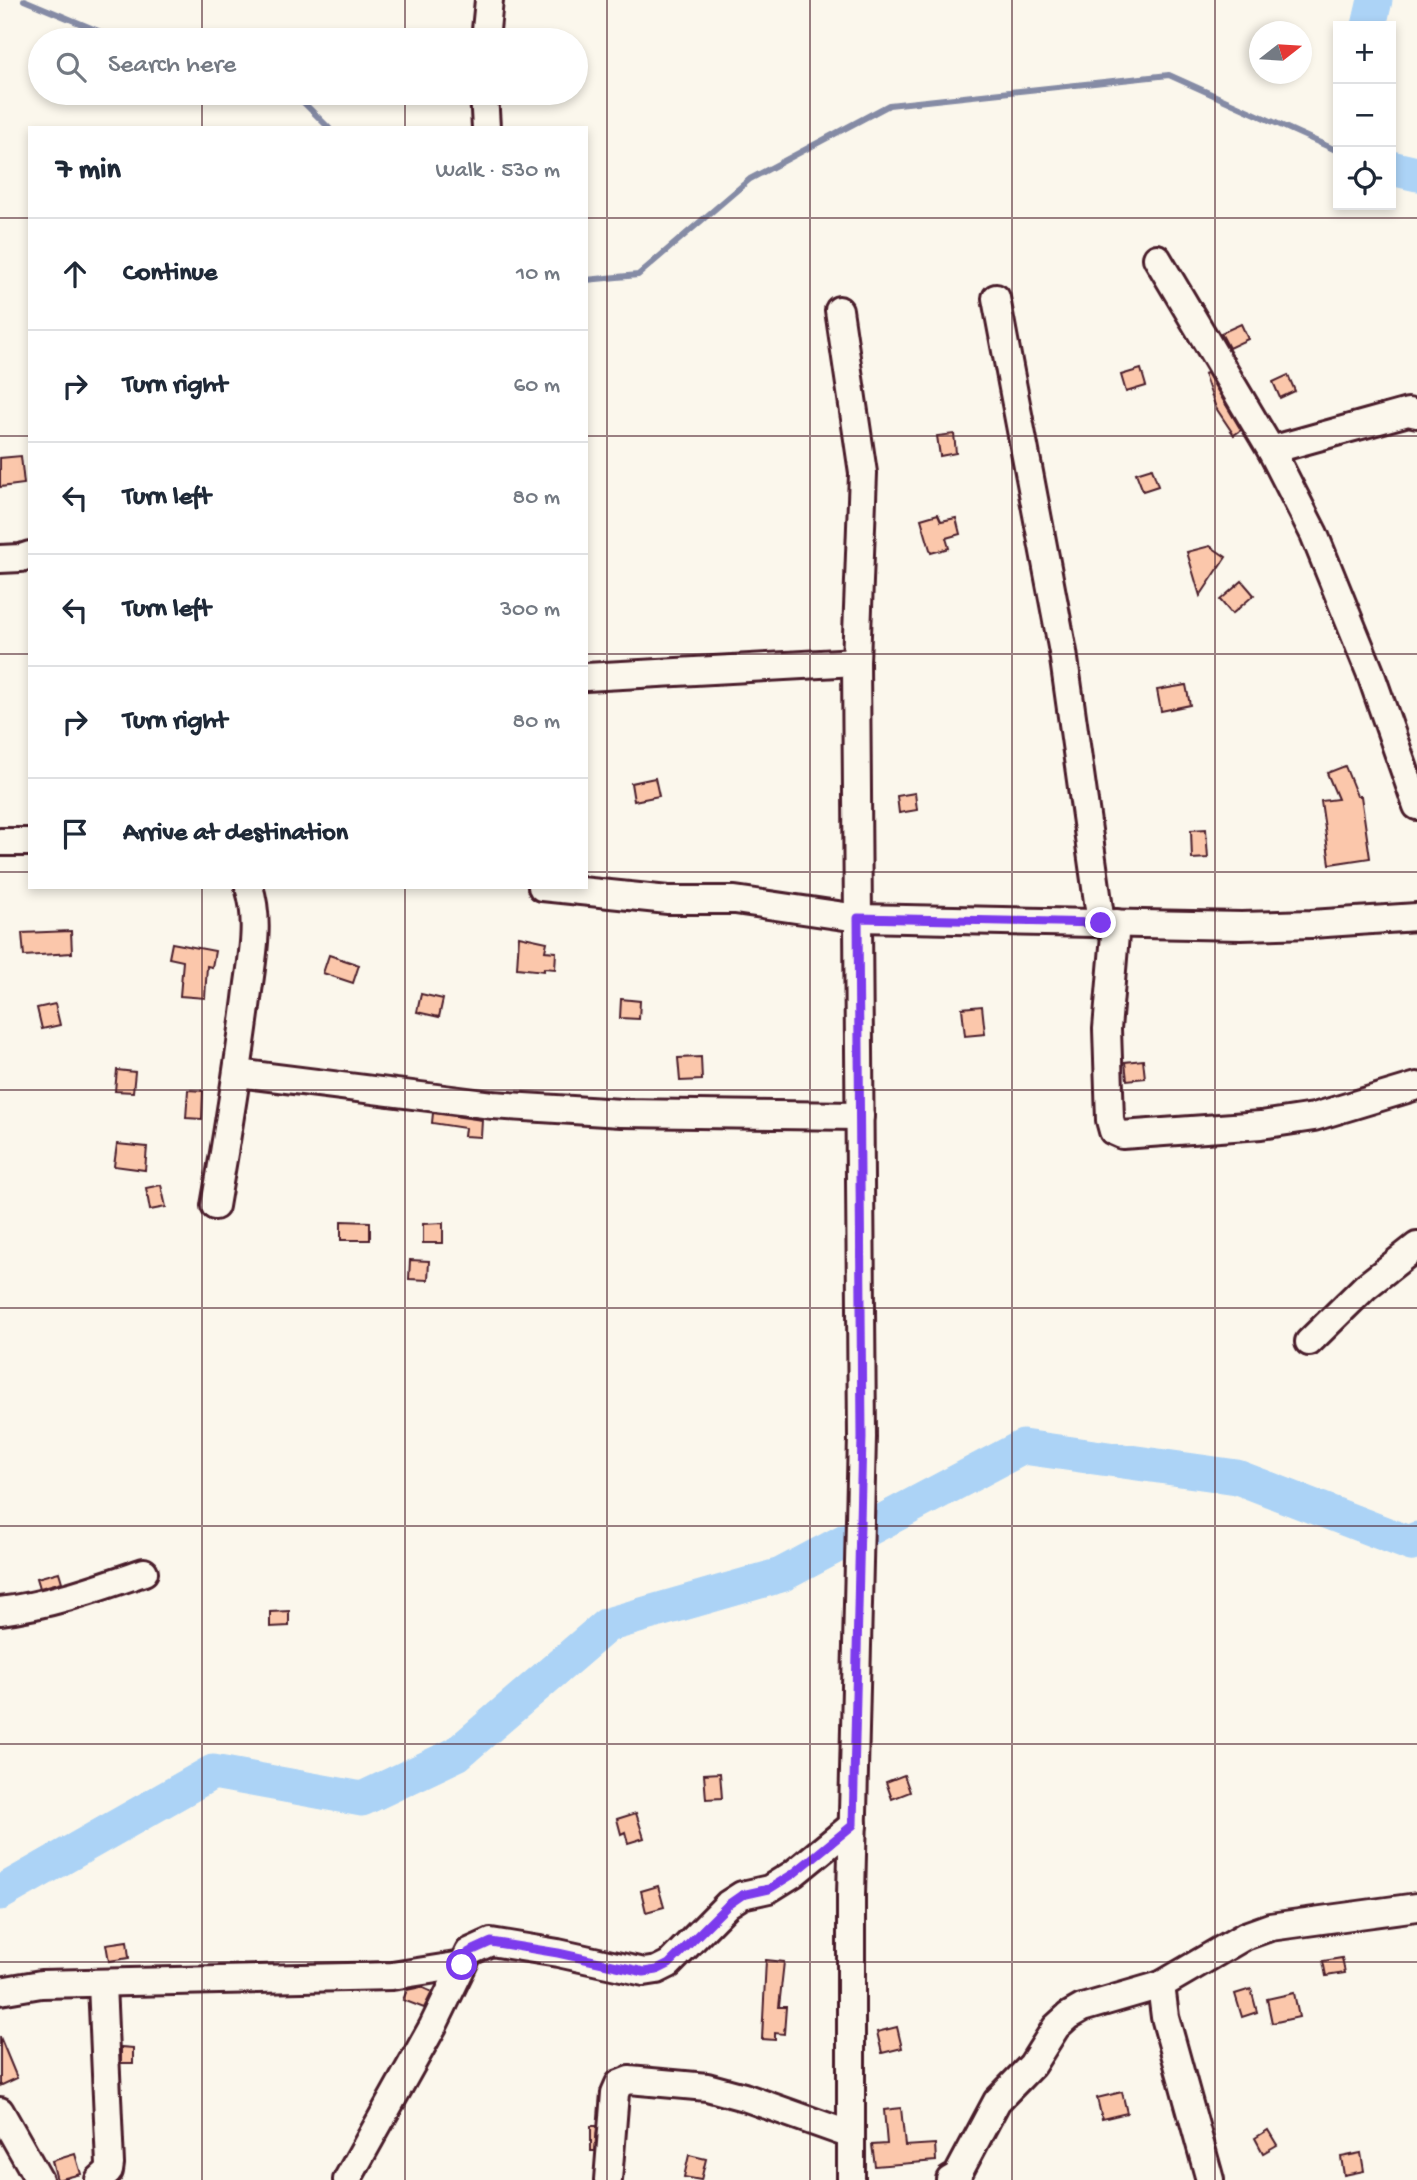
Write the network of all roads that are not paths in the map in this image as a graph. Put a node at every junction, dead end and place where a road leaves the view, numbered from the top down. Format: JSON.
{"nodes":[{"id":1,"x":489,"y":0,"type":"edge"},
{"id":2,"x":486,"y":28,"type":"edge"},
{"id":3,"x":485,"y":105,"type":"edge"},
{"id":4,"x":486,"y":126,"type":"edge"},
{"id":5,"x":1157,"y":258,"type":"dead end"},
{"id":6,"x":996,"y":298,"type":"dead end"},
{"id":7,"x":839,"y":310,"type":"dead end"},
{"id":8,"x":1417,"y":414,"type":"edge"},
{"id":9,"x":1271,"y":450,"type":"junction"},
{"id":10,"x":28,"y":555,"type":"edge"},
{"id":11,"x":0,"y":559,"type":"edge"},
{"id":12,"x":856,"y":662,"type":"junction"},
{"id":13,"x":588,"y":677,"type":"edge"},
{"id":14,"x":1417,"y":806,"type":"edge"},
{"id":15,"x":0,"y":842,"type":"edge"},
{"id":16,"x":28,"y":842,"type":"edge"},
{"id":17,"x":249,"y":889,"type":"edge"},
{"id":18,"x":561,"y":889,"type":"edge"},
{"id":19,"x":1417,"y":917,"type":"edge"},
{"id":20,"x":858,"y":918,"type":"junction"},
{"id":21,"x":1108,"y":923,"type":"junction"},
{"id":22,"x":238,"y":1073,"type":"junction"},
{"id":23,"x":1417,"y":1086,"type":"edge"},
{"id":24,"x":860,"y":1116,"type":"junction"},
{"id":25,"x":215,"y":1206,"type":"dead end"},
{"id":26,"x":1417,"y":1246,"type":"edge"},
{"id":27,"x":1309,"y":1342,"type":"dead end"},
{"id":28,"x":144,"y":1572,"type":"dead end"},
{"id":29,"x":0,"y":1611,"type":"edge"},
{"id":30,"x":853,"y":1825,"type":"junction"},
{"id":31,"x":1417,"y":1907,"type":"edge"},
{"id":32,"x":462,"y":1965,"type":"junction"},
{"id":33,"x":102,"y":1984,"type":"junction"},
{"id":34,"x":1161,"y":1985,"type":"junction"},
{"id":35,"x":0,"y":1992,"type":"edge"},
{"id":36,"x":0,"y":2111,"type":"edge"},
{"id":37,"x":851,"y":2135,"type":"junction"},
{"id":38,"x":39,"y":2180,"type":"edge"},
{"id":39,"x":99,"y":2180,"type":"edge"},
{"id":40,"x":347,"y":2180,"type":"edge"},
{"id":41,"x":608,"y":2180,"type":"edge"},
{"id":42,"x":851,"y":2180,"type":"edge"},
{"id":43,"x":950,"y":2180,"type":"edge"},
{"id":44,"x":1210,"y":2180,"type":"edge"}],
"edges":[{"from":1,"to":2,"type":"street"},
{"from":3,"to":4,"type":"street"},
{"from":5,"to":9,"type":"street"},
{"from":6,"to":21,"type":"street"},
{"from":7,"to":12,"type":"street"},
{"from":8,"to":9,"type":"street"},
{"from":9,"to":14,"type":"street"},
{"from":10,"to":11,"type":"street"},
{"from":12,"to":13,"type":"street"},
{"from":12,"to":20,"type":"street"},
{"from":15,"to":16,"type":"street"},
{"from":17,"to":22,"type":"street"},
{"from":18,"to":20,"type":"street"},
{"from":19,"to":21,"type":"street"},
{"from":20,"to":21,"type":"street"},
{"from":20,"to":24,"type":"street"},
{"from":21,"to":23,"type":"street"},
{"from":22,"to":24,"type":"street"},
{"from":22,"to":25,"type":"street"},
{"from":24,"to":30,"type":"street"},
{"from":26,"to":27,"type":"street"},
{"from":28,"to":29,"type":"street"},
{"from":30,"to":32,"type":"street"},
{"from":30,"to":37,"type":"street"},
{"from":31,"to":34,"type":"street"},
{"from":32,"to":33,"type":"street"},
{"from":32,"to":40,"type":"street"},
{"from":33,"to":35,"type":"street"},
{"from":33,"to":39,"type":"street"},
{"from":34,"to":43,"type":"street"},
{"from":34,"to":44,"type":"street"},
{"from":36,"to":38,"type":"street"},
{"from":37,"to":41,"type":"street"},
{"from":37,"to":42,"type":"street"}]}
